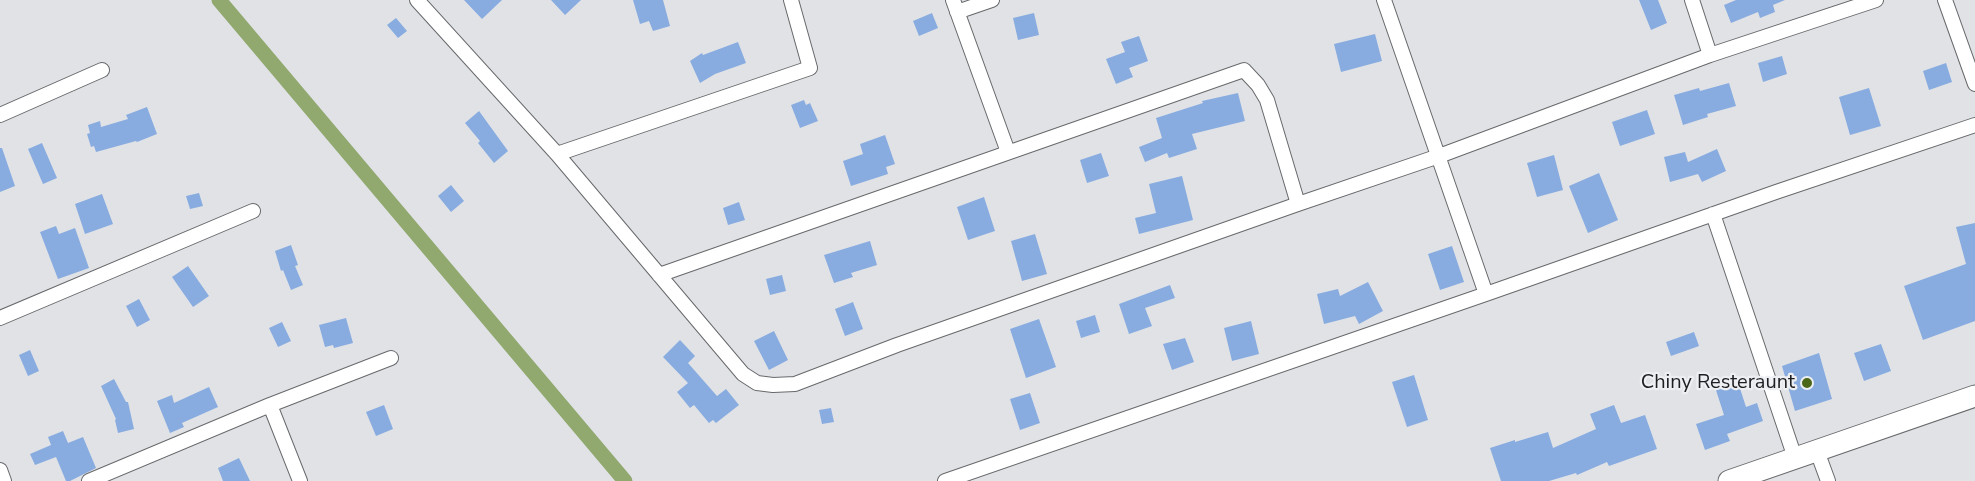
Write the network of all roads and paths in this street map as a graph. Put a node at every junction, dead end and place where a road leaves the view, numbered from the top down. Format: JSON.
{"nodes":[{"id":1,"x":417,"y":0,"type":"edge"},
{"id":2,"x":790,"y":0,"type":"edge"},
{"id":3,"x":992,"y":0,"type":"edge"},
{"id":4,"x":1384,"y":0,"type":"edge"},
{"id":5,"x":1692,"y":0,"type":"edge"},
{"id":6,"x":1876,"y":0,"type":"edge"},
{"id":7,"x":1945,"y":0,"type":"edge"},
{"id":8,"x":955,"y":6,"type":"edge"},
{"id":9,"x":1710,"y":55,"type":"junction"},
{"id":10,"x":102,"y":70,"type":"dead end"},
{"id":11,"x":1975,"y":84,"type":"edge"},
{"id":12,"x":0,"y":116,"type":"edge"},
{"id":13,"x":1975,"y":125,"type":"edge"},
{"id":14,"x":1008,"y":152,"type":"junction"},
{"id":15,"x":557,"y":154,"type":"junction"},
{"id":16,"x":1439,"y":156,"type":"junction"},
{"id":17,"x":1298,"y":204,"type":"junction"},
{"id":18,"x":253,"y":211,"type":"dead end"},
{"id":19,"x":1713,"y":214,"type":"junction"},
{"id":20,"x":659,"y":275,"type":"junction"},
{"id":21,"x":1486,"y":294,"type":"junction"},
{"id":22,"x":0,"y":318,"type":"edge"},
{"id":23,"x":391,"y":358,"type":"dead end"},
{"id":24,"x":1975,"y":396,"type":"edge"},
{"id":25,"x":270,"y":405,"type":"junction"},
{"id":26,"x":1818,"y":451,"type":"junction"},
{"id":27,"x":1795,"y":458,"type":"junction"},
{"id":28,"x":0,"y":470,"type":"edge"},
{"id":29,"x":4,"y":481,"type":"edge"},
{"id":30,"x":89,"y":481,"type":"edge"},
{"id":31,"x":300,"y":481,"type":"edge"},
{"id":32,"x":945,"y":481,"type":"edge"},
{"id":33,"x":1729,"y":481,"type":"edge"},
{"id":34,"x":1828,"y":481,"type":"edge"}],
"edges":[{"from":1,"to":15,"type":"street"},
{"from":2,"to":15,"type":"street"},
{"from":3,"to":8,"type":"street"},
{"from":4,"to":16,"type":"street"},
{"from":5,"to":9,"type":"street"},
{"from":6,"to":9,"type":"street"},
{"from":7,"to":11,"type":"street"},
{"from":8,"to":14,"type":"street"},
{"from":9,"to":16,"type":"street"},
{"from":10,"to":12,"type":"street"},
{"from":13,"to":19,"type":"street"},
{"from":14,"to":17,"type":"street"},
{"from":14,"to":20,"type":"street"},
{"from":15,"to":20,"type":"street"},
{"from":16,"to":17,"type":"street"},
{"from":16,"to":21,"type":"street"},
{"from":17,"to":20,"type":"street"},
{"from":18,"to":22,"type":"street"},
{"from":19,"to":21,"type":"street"},
{"from":19,"to":27,"type":"street"},
{"from":21,"to":32,"type":"street"},
{"from":23,"to":25,"type":"street"},
{"from":24,"to":26,"type":"main road"},
{"from":25,"to":30,"type":"street"},
{"from":25,"to":31,"type":"street"},
{"from":26,"to":27,"type":"main road"},
{"from":26,"to":34,"type":"street"},
{"from":27,"to":33,"type":"main road"},
{"from":28,"to":29,"type":"street"}]}
